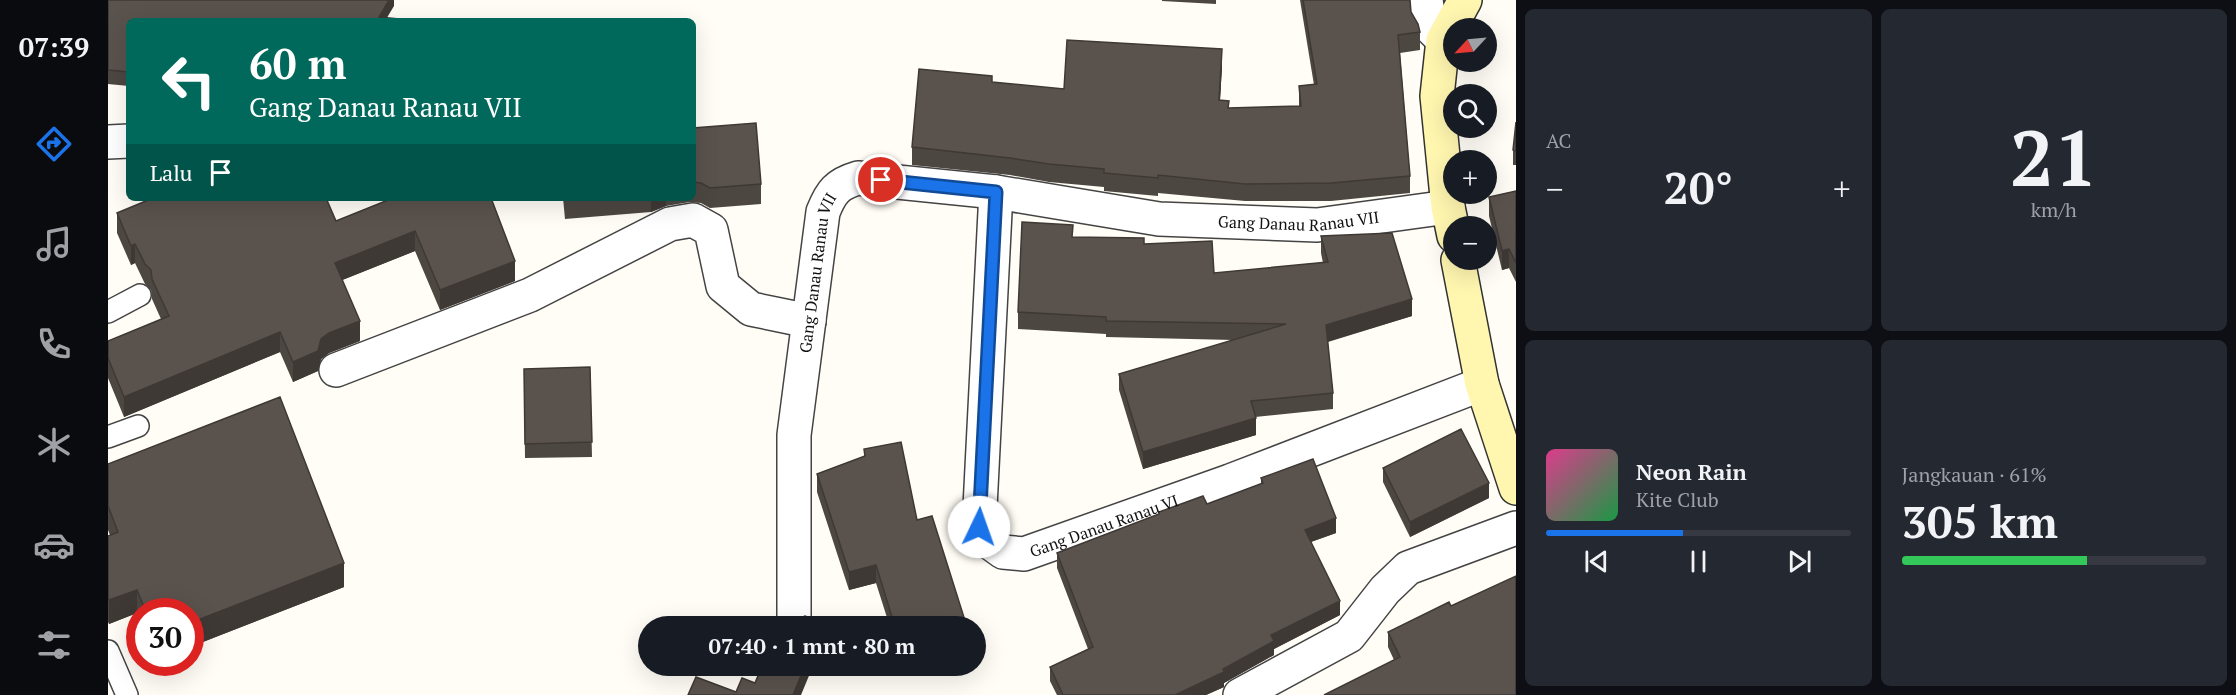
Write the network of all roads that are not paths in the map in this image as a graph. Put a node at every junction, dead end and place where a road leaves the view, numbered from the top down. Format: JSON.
{"nodes":[{"id":1,"x":1426,"y":0,"type":"edge"},
{"id":2,"x":1465,"y":0,"type":"edge"},
{"id":3,"x":1455,"y":18,"type":"edge"},
{"id":4,"x":1443,"y":40,"type":"joint"},
{"id":5,"x":126,"y":141,"type":"edge"},
{"id":6,"x":108,"y":142,"type":"edge"},
{"id":7,"x":996,"y":192,"type":"junction"},
{"id":8,"x":1450,"y":216,"type":"edge"},
{"id":9,"x":1443,"y":221,"type":"edge"},
{"id":10,"x":1460,"y":270,"type":"edge"},
{"id":11,"x":140,"y":295,"type":"dead end"},
{"id":12,"x":108,"y":312,"type":"edge"},
{"id":13,"x":809,"y":321,"type":"junction"},
{"id":14,"x":336,"y":370,"type":"dead end"},
{"id":15,"x":1482,"y":384,"type":"junction"},
{"id":16,"x":138,"y":426,"type":"dead end"},
{"id":17,"x":108,"y":437,"type":"edge"},
{"id":18,"x":1516,"y":488,"type":"edge"},
{"id":19,"x":1516,"y":528,"type":"edge"},
{"id":20,"x":794,"y":616,"type":"edge"},
{"id":21,"x":108,"y":651,"type":"edge"},
{"id":22,"x":127,"y":695,"type":"edge"},
{"id":23,"x":1240,"y":695,"type":"edge"}],
"edges":[{"from":1,"to":4,"type":"street"},
{"from":2,"to":3,"type":"street"},
{"from":4,"to":8,"type":"street"},
{"from":5,"to":6,"type":"street"},
{"from":7,"to":9,"type":"street","name":"Gang Danau Ranau VII"},
{"from":7,"to":13,"type":"street","name":"Gang Danau Ranau VII"},
{"from":7,"to":15,"type":"street","name":"Gang Danau Ranau VI"},
{"from":10,"to":15,"type":"street"},
{"from":11,"to":12,"type":"lane"},
{"from":13,"to":14,"type":"street"},
{"from":13,"to":20,"type":"street","name":"Gang Danau Ranau VII"},
{"from":15,"to":18,"type":"street"},
{"from":16,"to":17,"type":"lane"},
{"from":19,"to":23,"type":"street"},
{"from":21,"to":22,"type":"lane"}]}
